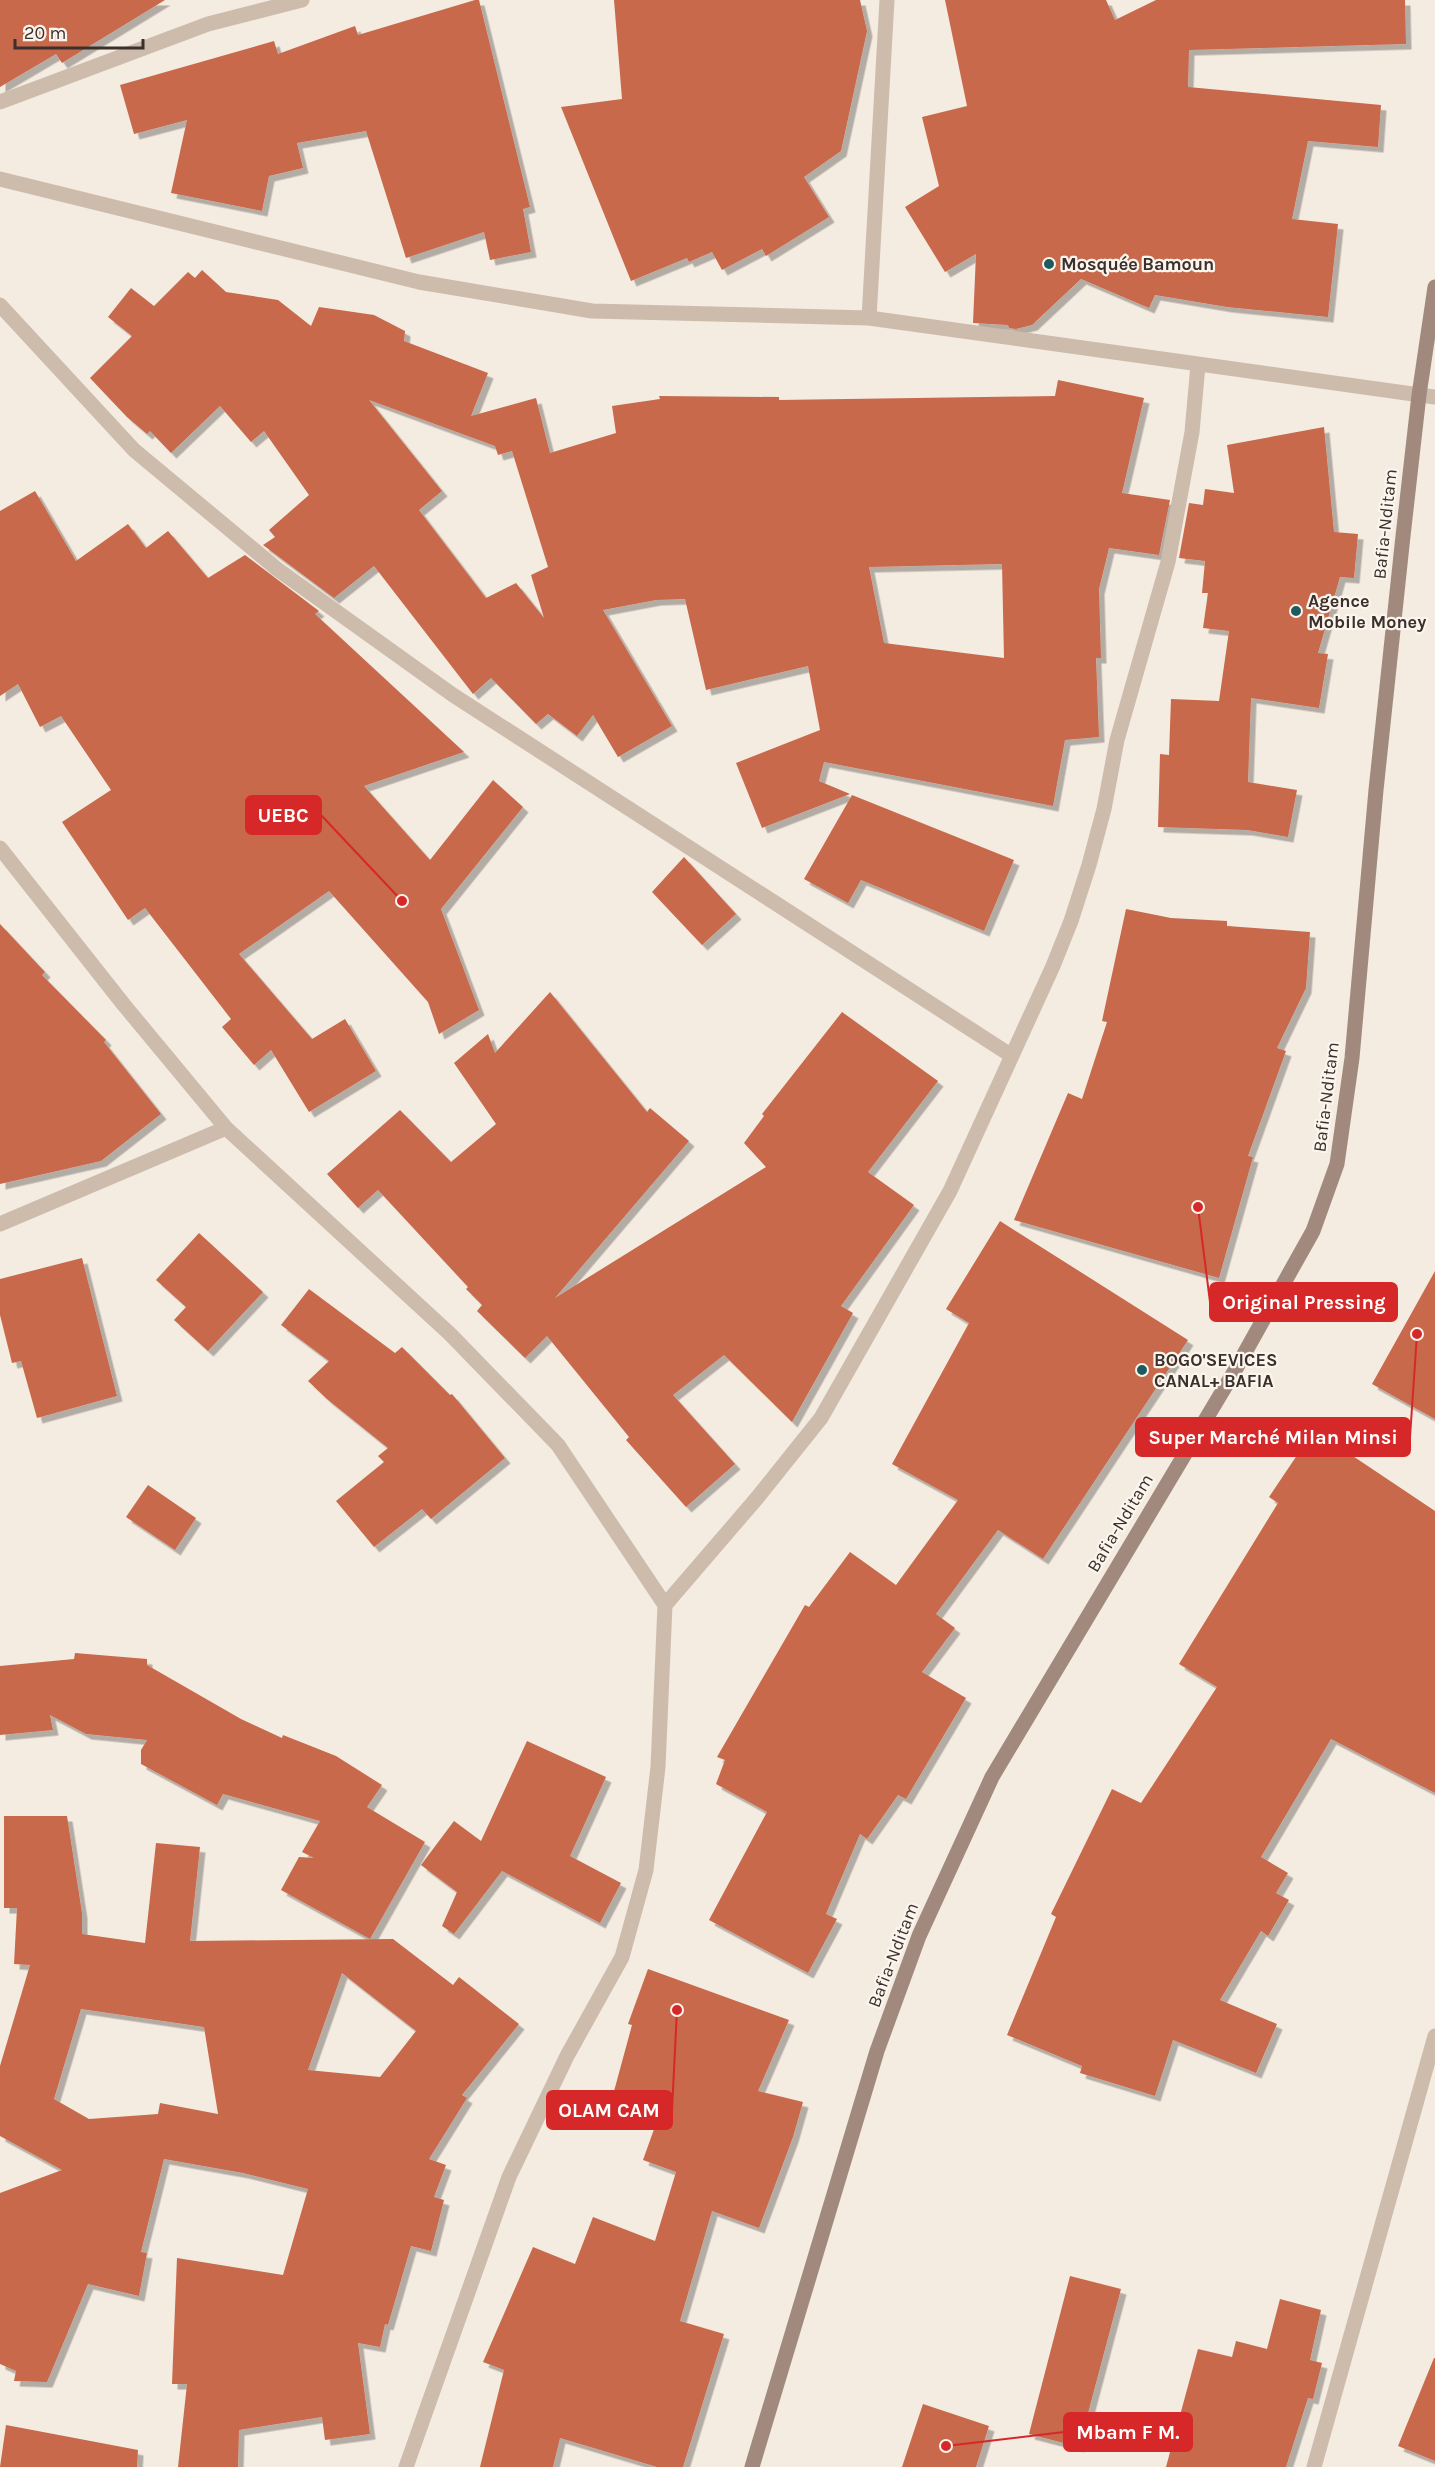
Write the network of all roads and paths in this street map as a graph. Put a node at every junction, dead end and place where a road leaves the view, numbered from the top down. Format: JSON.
{"nodes":[{"id":1,"x":302,"y":0,"type":"edge"},
{"id":2,"x":887,"y":0,"type":"edge"},
{"id":3,"x":0,"y":102,"type":"edge"},
{"id":4,"x":0,"y":179,"type":"edge"},
{"id":5,"x":1435,"y":287,"type":"edge"},
{"id":6,"x":0,"y":305,"type":"edge"},
{"id":7,"x":869,"y":318,"type":"junction"},
{"id":8,"x":1198,"y":364,"type":"junction"},
{"id":9,"x":1419,"y":395,"type":"junction"},
{"id":10,"x":1435,"y":398,"type":"edge"},
{"id":11,"x":0,"y":848,"type":"edge"},
{"id":12,"x":1012,"y":1056,"type":"junction"},
{"id":13,"x":226,"y":1128,"type":"junction"},
{"id":14,"x":0,"y":1224,"type":"edge"},
{"id":15,"x":665,"y":1605,"type":"junction"},
{"id":16,"x":1435,"y":2036,"type":"edge"},
{"id":17,"x":406,"y":2467,"type":"edge"},
{"id":18,"x":752,"y":2467,"type":"edge"},
{"id":19,"x":1314,"y":2467,"type":"edge"}],
"edges":[{"from":1,"to":3,"type":"street"},
{"from":2,"to":7,"type":"street"},
{"from":4,"to":7,"type":"street"},
{"from":5,"to":9,"type":"main road","name":"Bafia-Nditam"},
{"from":6,"to":12,"type":"street"},
{"from":7,"to":8,"type":"street"},
{"from":8,"to":9,"type":"street"},
{"from":8,"to":12,"type":"street"},
{"from":9,"to":10,"type":"street"},
{"from":9,"to":18,"type":"main road","name":"Bafia-Nditam"},
{"from":11,"to":13,"type":"street"},
{"from":12,"to":15,"type":"street"},
{"from":13,"to":14,"type":"street"},
{"from":13,"to":15,"type":"street"},
{"from":15,"to":17,"type":"street"},
{"from":16,"to":19,"type":"street"}]}
